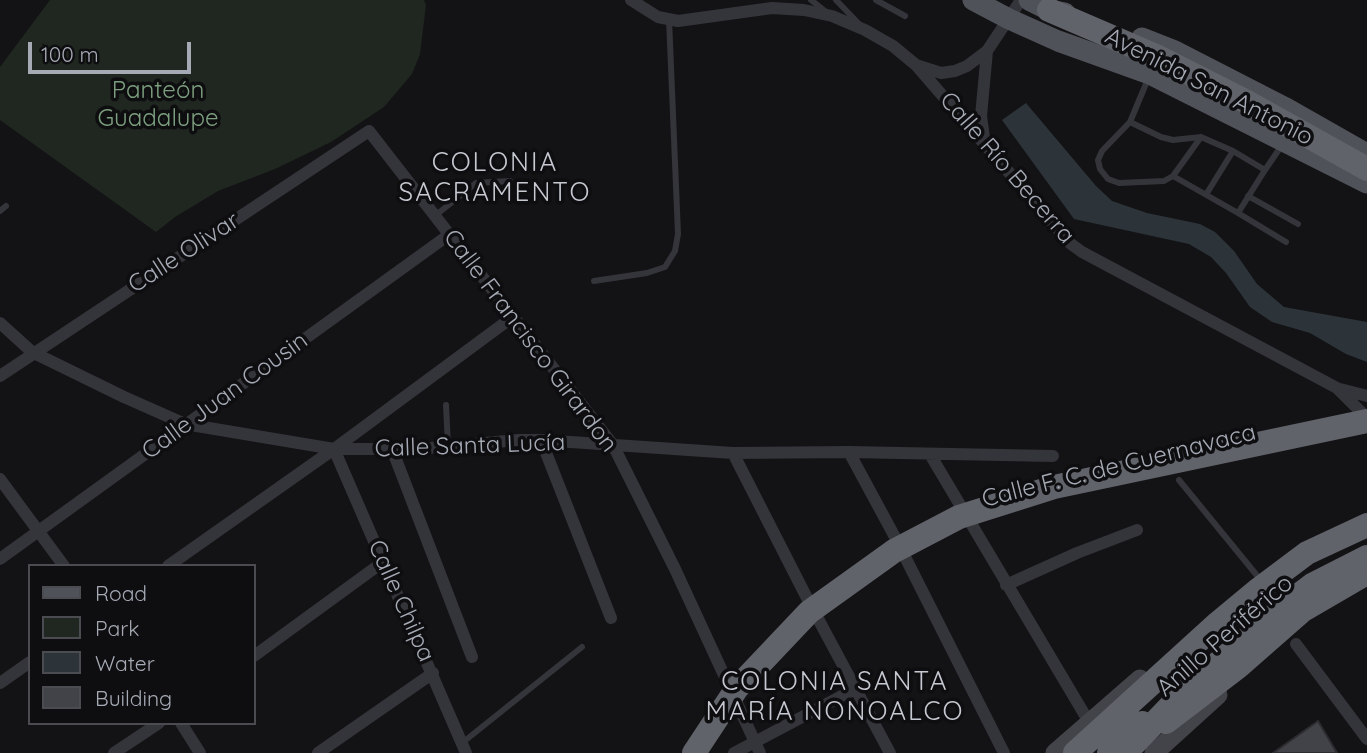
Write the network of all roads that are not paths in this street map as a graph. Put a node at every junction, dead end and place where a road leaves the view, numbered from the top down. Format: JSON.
{"nodes":[{"id":1,"x":631,"y":0,"type":"edge"},
{"id":2,"x":811,"y":0,"type":"edge"},
{"id":3,"x":836,"y":0,"type":"edge"},
{"id":4,"x":973,"y":0,"type":"edge"},
{"id":5,"x":1021,"y":0,"type":"edge"},
{"id":6,"x":881,"y":1,"type":"edge"},
{"id":7,"x":1039,"y":5,"type":"edge"},
{"id":8,"x":832,"y":16,"type":"junction"},
{"id":9,"x":905,"y":16,"type":"dead end"},
{"id":10,"x":669,"y":19,"type":"junction"},
{"id":11,"x":1009,"y":19,"type":"junction"},
{"id":12,"x":865,"y":30,"type":"junction"},
{"id":13,"x":987,"y":51,"type":"junction"},
{"id":14,"x":916,"y":65,"type":"junction"},
{"id":15,"x":1153,"y":65,"type":"junction"},
{"id":16,"x":1129,"y":122,"type":"junction"},
{"id":17,"x":369,"y":131,"type":"joint"},
{"id":18,"x":1201,"y":136,"type":"junction"},
{"id":19,"x":1286,"y":141,"type":"junction"},
{"id":20,"x":985,"y":145,"type":"junction"},
{"id":21,"x":1233,"y":151,"type":"junction"},
{"id":22,"x":1367,"y":154,"type":"edge"},
{"id":23,"x":1367,"y":169,"type":"edge"},
{"id":24,"x":1265,"y":170,"type":"junction"},
{"id":25,"x":1174,"y":176,"type":"junction"},
{"id":26,"x":510,"y":181,"type":"dead end"},
{"id":27,"x":1367,"y":183,"type":"edge"},
{"id":28,"x":1207,"y":193,"type":"junction"},
{"id":29,"x":1248,"y":196,"type":"junction"},
{"id":30,"x":1238,"y":212,"type":"junction"},
{"id":31,"x":436,"y":215,"type":"junction"},
{"id":32,"x":1298,"y":224,"type":"dead end"},
{"id":33,"x":450,"y":234,"type":"junction"},
{"id":34,"x":1286,"y":242,"type":"dead end"},
{"id":35,"x":594,"y":281,"type":"dead end"},
{"id":36,"x":514,"y":316,"type":"junction"},
{"id":37,"x":0,"y":323,"type":"edge"},
{"id":38,"x":32,"y":352,"type":"junction"},
{"id":39,"x":0,"y":376,"type":"edge"},
{"id":40,"x":1337,"y":388,"type":"junction"},
{"id":41,"x":1367,"y":396,"type":"edge"},
{"id":42,"x":446,"y":405,"type":"dead end"},
{"id":43,"x":1365,"y":416,"type":"edge"},
{"id":44,"x":185,"y":424,"type":"junction"},
{"id":45,"x":541,"y":440,"type":"junction"},
{"id":46,"x":613,"y":445,"type":"junction"},
{"id":47,"x":447,"y":446,"type":"junction"},
{"id":48,"x":334,"y":449,"type":"junction"},
{"id":49,"x":392,"y":449,"type":"junction"},
{"id":50,"x":849,"y":452,"type":"junction"},
{"id":51,"x":733,"y":453,"type":"junction"},
{"id":52,"x":931,"y":456,"type":"junction"},
{"id":53,"x":1053,"y":456,"type":"dead end"},
{"id":54,"x":0,"y":479,"type":"edge"},
{"id":55,"x":1179,"y":480,"type":"dead end"},
{"id":56,"x":960,"y":506,"type":"junction"},
{"id":57,"x":1367,"y":517,"type":"edge"},
{"id":58,"x":1367,"y":525,"type":"edge"},
{"id":59,"x":1137,"y":530,"type":"dead end"},
{"id":60,"x":40,"y":531,"type":"junction"},
{"id":61,"x":1367,"y":534,"type":"edge"},
{"id":62,"x":896,"y":538,"type":"junction"},
{"id":63,"x":1367,"y":541,"type":"edge"},
{"id":64,"x":1367,"y":547,"type":"edge"},
{"id":65,"x":0,"y":559,"type":"edge"},
{"id":66,"x":1367,"y":561,"type":"edge"},
{"id":67,"x":383,"y":562,"type":"junction"},
{"id":68,"x":63,"y":564,"type":"edge"},
{"id":69,"x":171,"y":564,"type":"edge"},
{"id":70,"x":1367,"y":573,"type":"edge"},
{"id":71,"x":1259,"y":578,"type":"junction"},
{"id":72,"x":1315,"y":580,"type":"junction"},
{"id":73,"x":1367,"y":582,"type":"edge"},
{"id":74,"x":1006,"y":585,"type":"junction"},
{"id":75,"x":808,"y":600,"type":"junction"},
{"id":76,"x":611,"y":618,"type":"dead end"},
{"id":77,"x":1296,"y":644,"type":"dead end"},
{"id":78,"x":582,"y":647,"type":"dead end"},
{"id":79,"x":256,"y":655,"type":"edge"},
{"id":80,"x":472,"y":657,"type":"dead end"},
{"id":81,"x":28,"y":663,"type":"edge"},
{"id":82,"x":433,"y":673,"type":"junction"},
{"id":83,"x":0,"y":683,"type":"edge"},
{"id":84,"x":728,"y":683,"type":"junction"},
{"id":85,"x":855,"y":689,"type":"junction"},
{"id":86,"x":1089,"y":722,"type":"junction"},
{"id":87,"x":156,"y":725,"type":"edge"},
{"id":88,"x":182,"y":725,"type":"edge"},
{"id":89,"x":1364,"y":730,"type":"edge"},
{"id":90,"x":754,"y":741,"type":"junction"},
{"id":91,"x":464,"y":748,"type":"edge"},
{"id":92,"x":1128,"y":752,"type":"edge"},
{"id":93,"x":114,"y":753,"type":"edge"},
{"id":94,"x":200,"y":753,"type":"edge"},
{"id":95,"x":318,"y":753,"type":"edge"},
{"id":96,"x":683,"y":753,"type":"edge"},
{"id":97,"x":694,"y":753,"type":"edge"},
{"id":98,"x":734,"y":753,"type":"edge"},
{"id":99,"x":760,"y":753,"type":"edge"},
{"id":100,"x":890,"y":753,"type":"edge"},
{"id":101,"x":1004,"y":753,"type":"edge"},
{"id":102,"x":1055,"y":753,"type":"edge"},
{"id":103,"x":1075,"y":753,"type":"edge"},
{"id":104,"x":1093,"y":753,"type":"edge"}],
"edges":[{"from":1,"to":10,"type":"street","name":"Calle Río Becerra"},
{"from":2,"to":8,"type":"lane"},
{"from":3,"to":12,"type":"lane"},
{"from":4,"to":11,"type":"main road"},
{"from":5,"to":11,"type":"street"},
{"from":6,"to":9,"type":"lane"},
{"from":7,"to":15,"type":"highway","name":"Avenida San Antonio"},
{"from":7,"to":22,"type":"main road"},
{"from":8,"to":10,"type":"street","name":"Calle Río Becerra"},
{"from":8,"to":12,"type":"street","name":"Calle Río Becerra"},
{"from":10,"to":35,"type":"lane"},
{"from":11,"to":13,"type":"street"},
{"from":11,"to":15,"type":"main road"},
{"from":12,"to":14,"type":"street","name":"Calle Río Becerra"},
{"from":13,"to":14,"type":"street"},
{"from":13,"to":20,"type":"street"},
{"from":14,"to":20,"type":"street","name":"Calle Río Becerra"},
{"from":15,"to":16,"type":"lane"},
{"from":15,"to":19,"type":"main road"},
{"from":15,"to":23,"type":"highway","name":"Avenida San Antonio"},
{"from":16,"to":18,"type":"lane"},
{"from":16,"to":25,"type":"lane"},
{"from":17,"to":31,"type":"street","name":"Calle Francisco Girardon"},
{"from":17,"to":38,"type":"street","name":"Calle Olivar"},
{"from":18,"to":21,"type":"lane"},
{"from":18,"to":25,"type":"lane"},
{"from":19,"to":24,"type":"lane"},
{"from":19,"to":27,"type":"main road"},
{"from":20,"to":40,"type":"street","name":"Calle Río Becerra"},
{"from":21,"to":24,"type":"lane"},
{"from":21,"to":28,"type":"lane"},
{"from":24,"to":29,"type":"lane"},
{"from":25,"to":28,"type":"lane"},
{"from":26,"to":31,"type":"lane"},
{"from":28,"to":30,"type":"lane"},
{"from":29,"to":30,"type":"lane"},
{"from":29,"to":32,"type":"lane"},
{"from":30,"to":34,"type":"lane"},
{"from":31,"to":33,"type":"street","name":"Calle Francisco Girardon"},
{"from":33,"to":36,"type":"street","name":"Calle Francisco Girardon"},
{"from":33,"to":44,"type":"street","name":"Calle Juan Cousin"},
{"from":36,"to":46,"type":"street","name":"Calle Francisco Girardon"},
{"from":36,"to":48,"type":"street"},
{"from":37,"to":38,"type":"street","name":"Calle Santa Lucía"},
{"from":38,"to":39,"type":"street","name":"Calle Olivar"},
{"from":38,"to":44,"type":"street","name":"Calle Santa Lucía"},
{"from":40,"to":41,"type":"street"},
{"from":40,"to":43,"type":"street","name":"Calle Río Becerra"},
{"from":42,"to":47,"type":"lane"},
{"from":43,"to":56,"type":"street","name":"Calle F. C. de Cuernavaca"},
{"from":43,"to":97,"type":"highway","bridge":true},
{"from":44,"to":48,"type":"street","name":"Calle Santa Lucía"},
{"from":44,"to":60,"type":"street","name":"Calle Juan Cousin"},
{"from":45,"to":46,"type":"street","name":"Calle Santa Lucía"},
{"from":45,"to":47,"type":"street","name":"Calle Santa Lucía"},
{"from":45,"to":76,"type":"street"},
{"from":46,"to":51,"type":"street","name":"Calle Santa Lucía"},
{"from":46,"to":84,"type":"street","name":"Calle Francisco Girardon"},
{"from":47,"to":49,"type":"street","name":"Calle Santa Lucía"},
{"from":48,"to":49,"type":"street","name":"Calle Santa Lucía"},
{"from":48,"to":67,"type":"street","name":"Calle Chilpa"},
{"from":48,"to":69,"type":"street"},
{"from":49,"to":80,"type":"street"},
{"from":50,"to":51,"type":"street","name":"Calle Santa Lucía"},
{"from":50,"to":52,"type":"street","name":"Calle Santa Lucía"},
{"from":50,"to":62,"type":"street"},
{"from":51,"to":75,"type":"street"},
{"from":52,"to":53,"type":"street","name":"Calle Santa Lucía"},
{"from":52,"to":56,"type":"street"},
{"from":54,"to":60,"type":"street"},
{"from":55,"to":71,"type":"lane"},
{"from":56,"to":62,"type":"street","name":"Calle F. C. de Cuernavaca"},
{"from":56,"to":74,"type":"street"},
{"from":57,"to":71,"type":"main road"},
{"from":58,"to":103,"type":"highway"},
{"from":59,"to":74,"type":"street"},
{"from":60,"to":65,"type":"street","name":"Calle Juan Cousin"},
{"from":60,"to":68,"type":"street"},
{"from":61,"to":104,"type":"highway","name":"Anillo Periférico"},
{"from":62,"to":75,"type":"street","name":"Calle F. C. de Cuernavaca"},
{"from":62,"to":101,"type":"street"},
{"from":63,"to":72,"type":"highway"},
{"from":64,"to":72,"type":"highway"},
{"from":66,"to":72,"type":"highway","bridge":true},
{"from":66,"to":92,"type":"highway","name":"Anillo Periférico"},
{"from":67,"to":79,"type":"street"},
{"from":67,"to":82,"type":"street","name":"Calle Chilpa"},
{"from":70,"to":92,"type":"highway","bridge":true},
{"from":71,"to":86,"type":"main road"},
{"from":72,"to":92,"type":"highway","bridge":true},
{"from":72,"to":92,"type":"highway"},
{"from":73,"to":92,"type":"main road"},
{"from":74,"to":86,"type":"street"},
{"from":75,"to":84,"type":"street","name":"Calle F. C. de Cuernavaca"},
{"from":75,"to":85,"type":"street"},
{"from":77,"to":89,"type":"street"},
{"from":78,"to":91,"type":"lane"},
{"from":81,"to":83,"type":"street"},
{"from":82,"to":91,"type":"street","name":"Calle Chilpa"},
{"from":82,"to":95,"type":"street"},
{"from":84,"to":90,"type":"street","name":"Calle Francisco Girardon"},
{"from":84,"to":96,"type":"street","name":"Calle F. C. de Cuernavaca"},
{"from":85,"to":90,"type":"street"},
{"from":85,"to":100,"type":"street"},
{"from":86,"to":102,"type":"main road"},
{"from":87,"to":93,"type":"street"},
{"from":88,"to":94,"type":"street"},
{"from":90,"to":98,"type":"street"},
{"from":90,"to":99,"type":"street","name":"Calle Francisco Girardon"}]}
